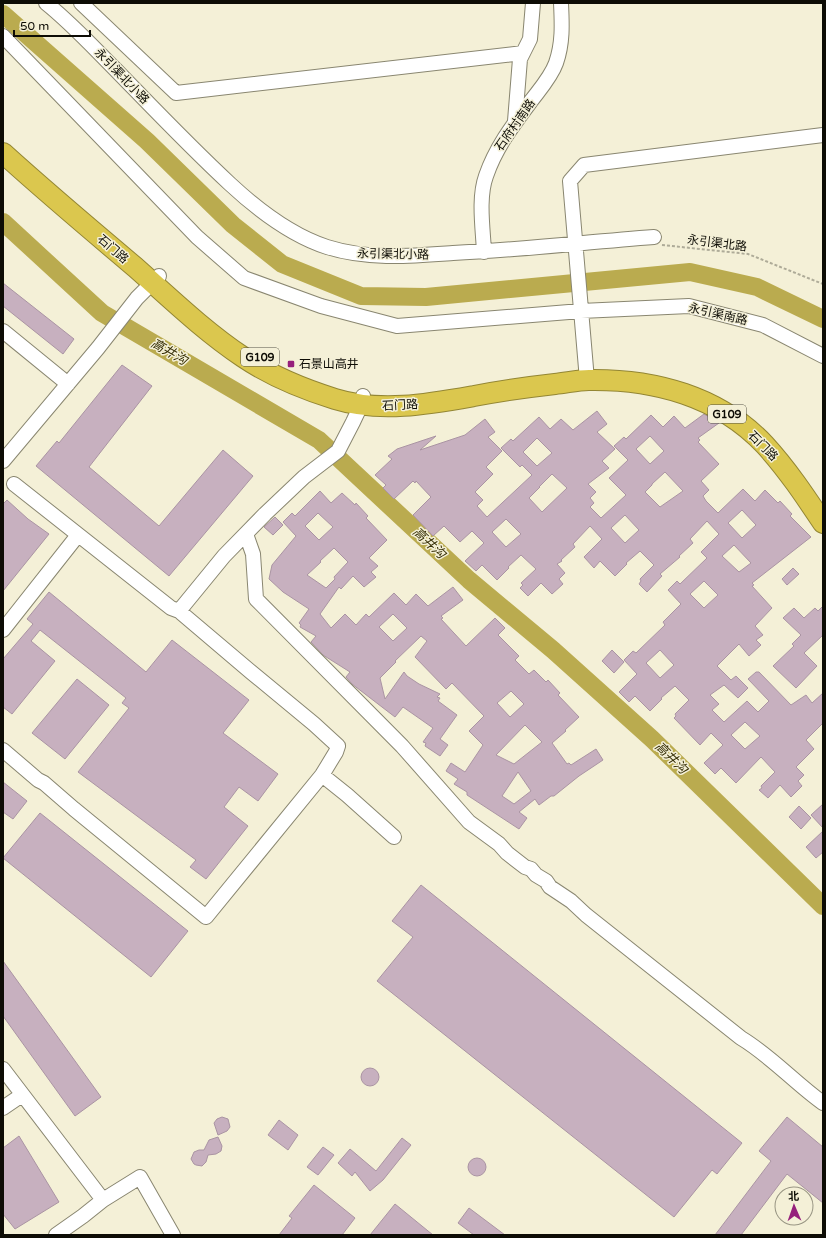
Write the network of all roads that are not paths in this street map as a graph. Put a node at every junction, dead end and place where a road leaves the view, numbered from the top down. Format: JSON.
{"nodes":[{"id":1,"x":46,"y":3,"type":"edge"},
{"id":2,"x":81,"y":3,"type":"edge"},
{"id":3,"x":533,"y":3,"type":"edge"},
{"id":4,"x":561,"y":3,"type":"edge"},
{"id":5,"x":3,"y":36,"type":"edge"},
{"id":6,"x":523,"y":53,"type":"junction"},
{"id":7,"x":515,"y":122,"type":"junction"},
{"id":8,"x":823,"y":135,"type":"edge"},
{"id":9,"x":3,"y":141,"type":"edge"},
{"id":10,"x":3,"y":153,"type":"edge"},
{"id":11,"x":654,"y":237,"type":"road end"},
{"id":12,"x":576,"y":247,"type":"junction"},
{"id":13,"x":484,"y":252,"type":"junction"},
{"id":14,"x":156,"y":279,"type":"junction"},
{"id":15,"x":581,"y":311,"type":"junction"},
{"id":16,"x":3,"y":331,"type":"edge"},
{"id":17,"x":823,"y":356,"type":"edge"},
{"id":18,"x":587,"y":376,"type":"junction"},
{"id":19,"x":68,"y":384,"type":"junction"},
{"id":20,"x":362,"y":400,"type":"junction"},
{"id":21,"x":3,"y":461,"type":"edge"},
{"id":22,"x":14,"y":484,"type":"dead end"},
{"id":23,"x":823,"y":507,"type":"edge"},
{"id":24,"x":823,"y":523,"type":"edge"},
{"id":25,"x":246,"y":534,"type":"junction"},
{"id":26,"x":78,"y":535,"type":"junction"},
{"id":27,"x":180,"y":611,"type":"junction"},
{"id":28,"x":3,"y":630,"type":"edge"},
{"id":29,"x":3,"y":750,"type":"edge"},
{"id":30,"x":322,"y":775,"type":"junction"},
{"id":31,"x":394,"y":837,"type":"dead end"},
{"id":32,"x":3,"y":1069,"type":"edge"},
{"id":33,"x":22,"y":1095,"type":"junction"},
{"id":34,"x":823,"y":1103,"type":"edge"},
{"id":35,"x":3,"y":1108,"type":"edge"},
{"id":36,"x":103,"y":1200,"type":"junction"},
{"id":37,"x":56,"y":1235,"type":"edge"},
{"id":38,"x":173,"y":1235,"type":"edge"}],
"edges":[{"from":1,"to":13,"type":"street","name":"永引渠北小路"},
{"from":2,"to":6,"type":"street"},
{"from":3,"to":6,"type":"street"},
{"from":4,"to":7,"type":"street","name":"石府村南路"},
{"from":5,"to":15,"type":"street","name":"永引渠南路"},
{"from":6,"to":7,"type":"street"},
{"from":7,"to":13,"type":"street","name":"石府村南路"},
{"from":8,"to":12,"type":"street"},
{"from":9,"to":14,"type":"highway","name":"石门路","number":"G109"},
{"from":10,"to":14,"type":"highway","name":"石门路","number":"G109"},
{"from":11,"to":12,"type":"street","name":"永引渠北小路"},
{"from":12,"to":13,"type":"street","name":"永引渠北小路"},
{"from":12,"to":15,"type":"street"},
{"from":14,"to":19,"type":"street"},
{"from":14,"to":20,"type":"highway","name":"石门路","number":"G109"},
{"from":15,"to":17,"type":"street","name":"永引渠南路"},
{"from":15,"to":18,"type":"street"},
{"from":16,"to":19,"type":"street"},
{"from":18,"to":20,"type":"highway","name":"石门路","number":"G109"},
{"from":18,"to":23,"type":"highway","name":"石门路","number":"G109"},
{"from":18,"to":24,"type":"highway","name":"石门路","number":"G109"},
{"from":19,"to":21,"type":"street"},
{"from":20,"to":25,"type":"street"},
{"from":22,"to":26,"type":"street"},
{"from":25,"to":27,"type":"street"},
{"from":25,"to":34,"type":"street"},
{"from":26,"to":27,"type":"street"},
{"from":26,"to":28,"type":"street"},
{"from":27,"to":30,"type":"street"},
{"from":29,"to":30,"type":"street"},
{"from":30,"to":31,"type":"street"},
{"from":32,"to":33,"type":"street"},
{"from":33,"to":35,"type":"street"},
{"from":33,"to":36,"type":"street"},
{"from":36,"to":37,"type":"street"},
{"from":36,"to":38,"type":"street"}]}
